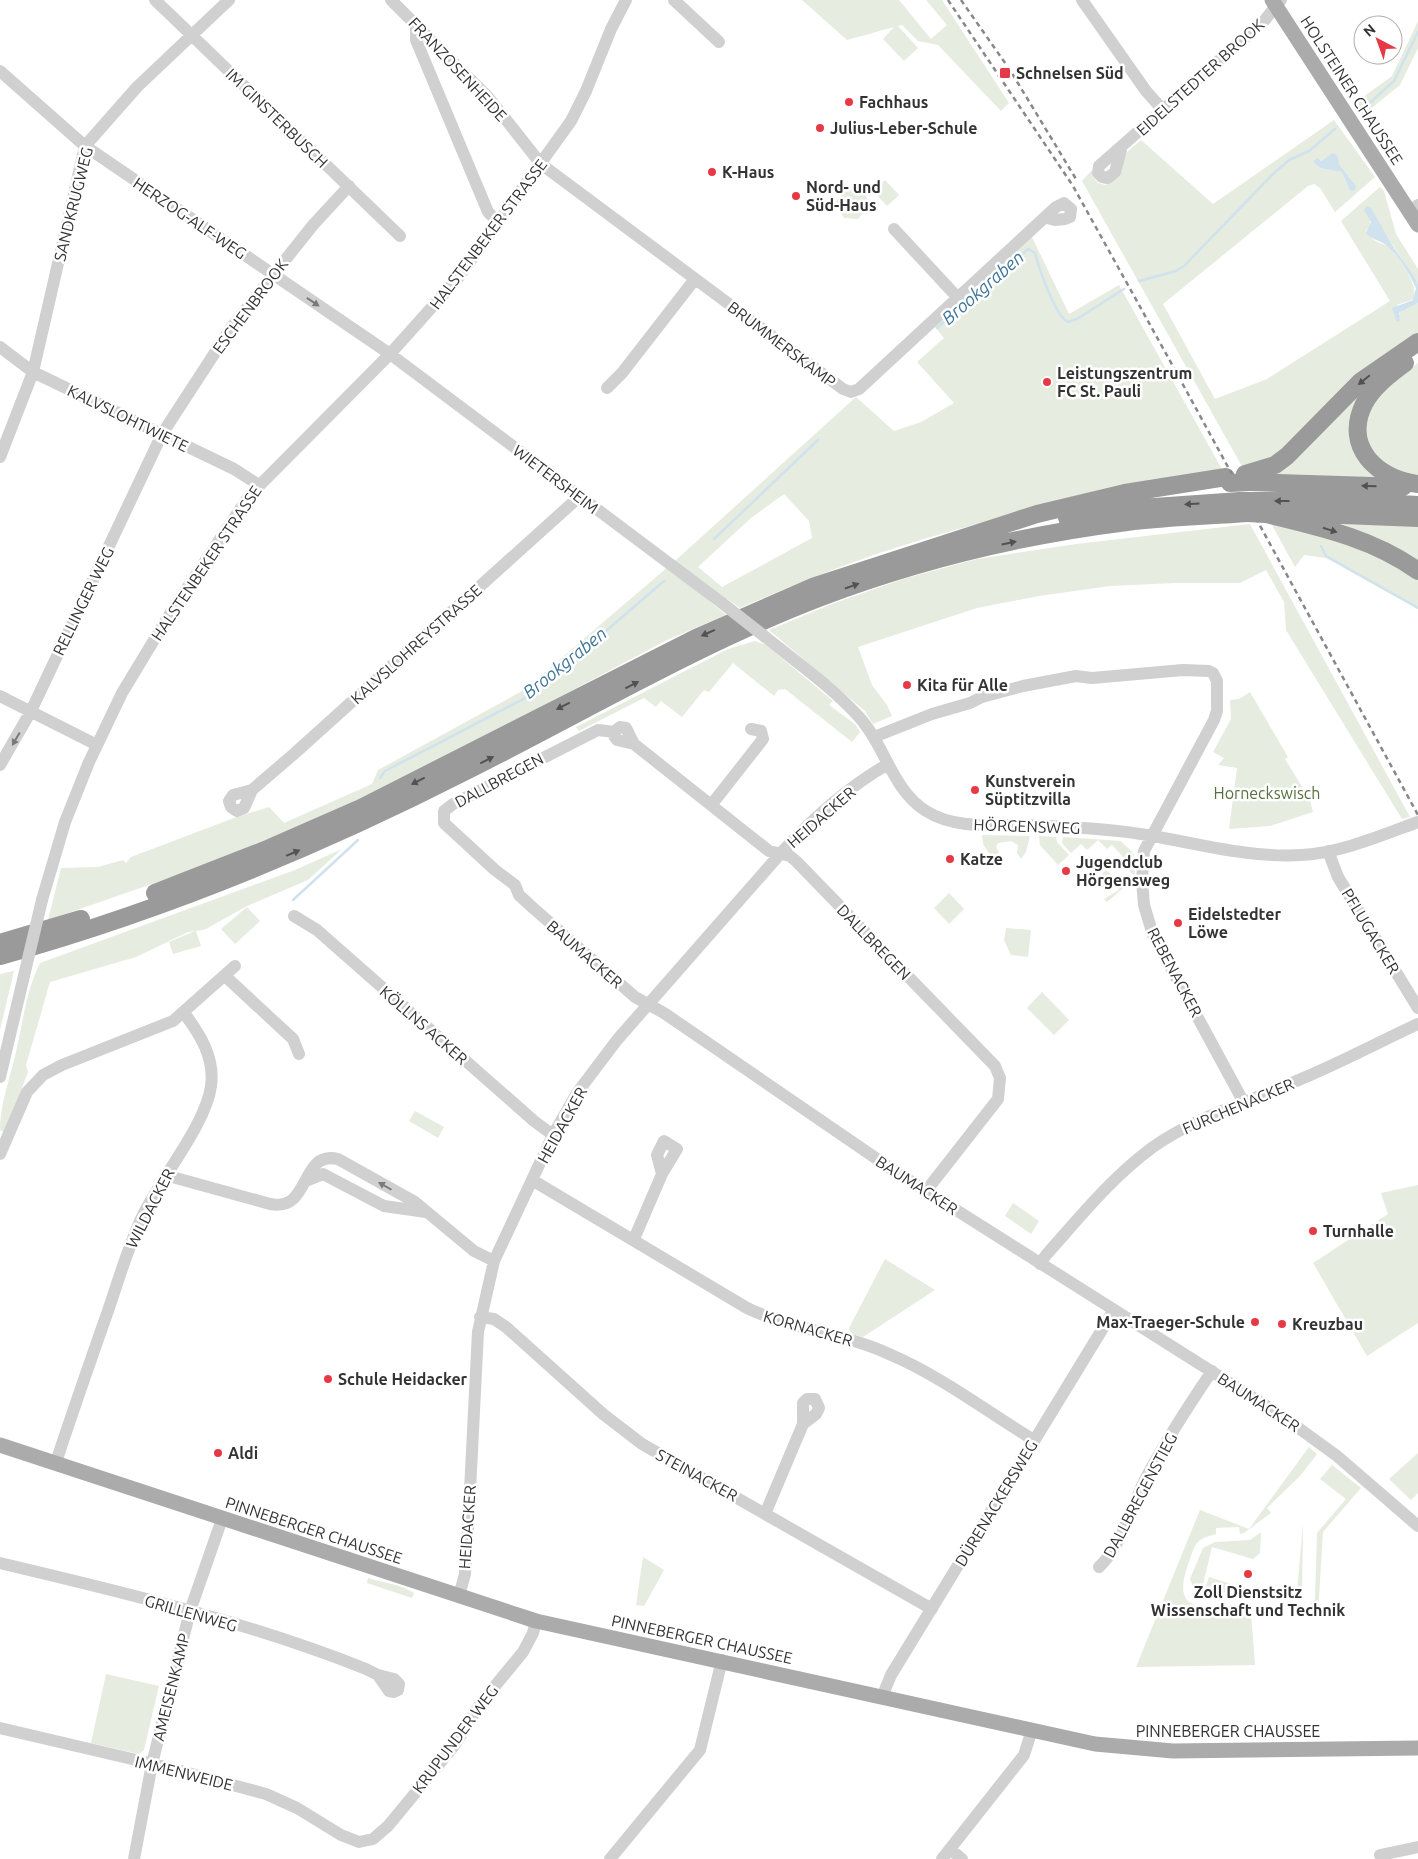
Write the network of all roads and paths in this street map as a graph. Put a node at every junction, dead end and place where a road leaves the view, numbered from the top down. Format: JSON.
{"nodes":[{"id":1,"x":155,"y":0,"type":"edge"},
{"id":2,"x":230,"y":0,"type":"edge"},
{"id":3,"x":391,"y":0,"type":"edge"},
{"id":4,"x":626,"y":0,"type":"edge"},
{"id":5,"x":674,"y":0,"type":"edge"},
{"id":6,"x":1082,"y":0,"type":"edge"},
{"id":7,"x":1277,"y":2,"type":"edge"},
{"id":8,"x":416,"y":24,"type":"junction"},
{"id":9,"x":192,"y":36,"type":"junction"},
{"id":10,"x":719,"y":42,"type":"dead end"},
{"id":11,"x":0,"y":71,"type":"edge"},
{"id":12,"x":1162,"y":109,"type":"junction"},
{"id":13,"x":85,"y":146,"type":"junction"},
{"id":14,"x":1122,"y":146,"type":"dead end"},
{"id":15,"x":541,"y":164,"type":"junction"},
{"id":16,"x":349,"y":186,"type":"junction"},
{"id":17,"x":1414,"y":208,"type":"edge"},
{"id":18,"x":1047,"y":218,"type":"dead end"},
{"id":19,"x":498,"y":222,"type":"junction"},
{"id":20,"x":1418,"y":225,"type":"edge"},
{"id":21,"x":894,"y":229,"type":"dead end"},
{"id":22,"x":400,"y":236,"type":"dead end"},
{"id":23,"x":273,"y":275,"type":"junction"},
{"id":24,"x":695,"y":279,"type":"junction"},
{"id":25,"x":958,"y":298,"type":"junction"},
{"id":26,"x":1418,"y":342,"type":"edge"},
{"id":27,"x":0,"y":347,"type":"edge"},
{"id":28,"x":390,"y":354,"type":"junction"},
{"id":29,"x":1418,"y":354,"type":"edge"},
{"id":30,"x":33,"y":372,"type":"junction"},
{"id":31,"x":607,"y":388,"type":"dead end"},
{"id":32,"x":162,"y":434,"type":"junction"},
{"id":33,"x":0,"y":457,"type":"edge"},
{"id":34,"x":1247,"y":478,"type":"junction"},
{"id":35,"x":1418,"y":484,"type":"edge"},
{"id":36,"x":259,"y":485,"type":"junction"},
{"id":37,"x":1418,"y":488,"type":"edge"},
{"id":38,"x":579,"y":497,"type":"junction"},
{"id":39,"x":1418,"y":505,"type":"edge"},
{"id":40,"x":1253,"y":507,"type":"junction"},
{"id":41,"x":1418,"y":518,"type":"edge"},
{"id":42,"x":961,"y":540,"type":"junction"},
{"id":43,"x":1418,"y":571,"type":"edge"},
{"id":44,"x":722,"y":603,"type":"joint"},
{"id":45,"x":0,"y":696,"type":"edge"},
{"id":46,"x":31,"y":712,"type":"junction"},
{"id":47,"x":751,"y":729,"type":"dead end"},
{"id":48,"x":874,"y":737,"type":"junction"},
{"id":49,"x":97,"y":745,"type":"junction"},
{"id":50,"x":888,"y":764,"type":"junction"},
{"id":51,"x":0,"y":765,"type":"edge"},
{"id":52,"x":252,"y":790,"type":"dead end"},
{"id":53,"x":712,"y":804,"type":"junction"},
{"id":54,"x":443,"y":815,"type":"joint"},
{"id":55,"x":1418,"y":822,"type":"edge"},
{"id":56,"x":1152,"y":836,"type":"junction"},
{"id":57,"x":1328,"y":851,"type":"junction"},
{"id":58,"x":780,"y":854,"type":"junction"},
{"id":59,"x":294,"y":916,"type":"dead end"},
{"id":60,"x":0,"y":943,"type":"edge"},
{"id":61,"x":0,"y":956,"type":"edge"},
{"id":62,"x":235,"y":966,"type":"dead end"},
{"id":63,"x":225,"y":976,"type":"junction"},
{"id":64,"x":648,"y":1004,"type":"junction"},
{"id":65,"x":1418,"y":1008,"type":"edge"},
{"id":66,"x":184,"y":1013,"type":"junction"},
{"id":67,"x":1418,"y":1024,"type":"edge"},
{"id":68,"x":299,"y":1054,"type":"dead end"},
{"id":69,"x":0,"y":1077,"type":"edge"},
{"id":70,"x":1243,"y":1101,"type":"junction"},
{"id":71,"x":553,"y":1135,"type":"junction"},
{"id":72,"x":0,"y":1154,"type":"edge"},
{"id":73,"x":662,"y":1174,"type":"dead end"},
{"id":74,"x":165,"y":1175,"type":"junction"},
{"id":75,"x":532,"y":1180,"type":"junction"},
{"id":76,"x":306,"y":1181,"type":"junction"},
{"id":77,"x":926,"y":1191,"type":"junction"},
{"id":78,"x":426,"y":1212,"type":"junction"},
{"id":79,"x":634,"y":1239,"type":"junction"},
{"id":80,"x":494,"y":1261,"type":"junction"},
{"id":81,"x":1040,"y":1264,"type":"junction"},
{"id":82,"x":1114,"y":1310,"type":"junction"},
{"id":83,"x":480,"y":1317,"type":"junction"},
{"id":84,"x":1212,"y":1371,"type":"junction"},
{"id":85,"x":803,"y":1424,"type":"dead end"},
{"id":86,"x":1034,"y":1440,"type":"junction"},
{"id":87,"x":0,"y":1445,"type":"edge"},
{"id":88,"x":56,"y":1462,"type":"junction"},
{"id":89,"x":765,"y":1514,"type":"junction"},
{"id":90,"x":222,"y":1519,"type":"junction"},
{"id":91,"x":1418,"y":1526,"type":"edge"},
{"id":92,"x":0,"y":1563,"type":"edge"},
{"id":93,"x":1099,"y":1567,"type":"dead end"},
{"id":94,"x":459,"y":1596,"type":"junction"},
{"id":95,"x":932,"y":1609,"type":"junction"},
{"id":96,"x":190,"y":1611,"type":"junction"},
{"id":97,"x":536,"y":1621,"type":"junction"},
{"id":98,"x":722,"y":1660,"type":"junction"},
{"id":99,"x":378,"y":1675,"type":"dead end"},
{"id":100,"x":882,"y":1697,"type":"junction"},
{"id":101,"x":0,"y":1728,"type":"edge"},
{"id":102,"x":1032,"y":1730,"type":"junction"},
{"id":103,"x":1418,"y":1748,"type":"edge"},
{"id":104,"x":152,"y":1764,"type":"junction"},
{"id":105,"x":359,"y":1842,"type":"joint"},
{"id":106,"x":1418,"y":1847,"type":"edge"},
{"id":107,"x":946,"y":1854,"type":"edge"},
{"id":108,"x":1380,"y":1855,"type":"dead end"},
{"id":109,"x":134,"y":1859,"type":"edge"},
{"id":110,"x":610,"y":1859,"type":"edge"},
{"id":111,"x":962,"y":1859,"type":"edge"}],
"edges":[{"from":1,"to":9,"type":"street","name":"IM GINSTERBUSCH"},
{"from":2,"to":9,"type":"street","name":"SANDKRUGWEG"},
{"from":3,"to":8,"type":"street","name":"FRANZOSENHEIDE"},
{"from":4,"to":15,"type":"street","name":"HALSTENBEKER STRASSE"},
{"from":5,"to":10,"type":"street"},
{"from":6,"to":12,"type":"street"},
{"from":7,"to":12,"type":"street","name":"EIDELSTEDTER BROOK"},
{"from":7,"to":17,"type":"main road","name":"HOLSTEINER CHAUSSEE"},
{"from":8,"to":15,"type":"street","name":"FRANZOSENHEIDE"},
{"from":8,"to":19,"type":"street"},
{"from":9,"to":13,"type":"street","name":"SANDKRUGWEG"},
{"from":9,"to":16,"type":"street","name":"IM GINSTERBUSCH"},
{"from":11,"to":13,"type":"street","name":"HERZOG-ALF-WEG"},
{"from":12,"to":14,"type":"street","name":"EIDELSTEDTER BROOK"},
{"from":13,"to":23,"type":"street","name":"HERZOG-ALF-WEG"},
{"from":13,"to":30,"type":"street","name":"SANDKRUGWEG"},
{"from":15,"to":19,"type":"street","name":"HALSTENBEKER STRASSE"},
{"from":15,"to":24,"type":"street","name":"BRUMMERSKAMP"},
{"from":16,"to":22,"type":"street","name":"IM GINSTERBUSCH"},
{"from":16,"to":23,"type":"street","name":"ESCHENBROOK"},
{"from":17,"to":20,"type":"main road","name":"HOLSTEINER CHAUSSEE"},
{"from":18,"to":25,"type":"street","name":"BRUMMERSKAMP"},
{"from":19,"to":28,"type":"street","name":"HALSTENBEKER STRASSE"},
{"from":21,"to":25,"type":"street"},
{"from":23,"to":28,"type":"street","name":"HERZOG-ALF-WEG","one_way":true},
{"from":23,"to":32,"type":"street","name":"ESCHENBROOK"},
{"from":24,"to":25,"type":"street","name":"BRUMMERSKAMP"},
{"from":24,"to":31,"type":"street"},
{"from":26,"to":34,"type":"highway","one_way":true},
{"from":27,"to":30,"type":"street","name":"KALVSLOHTWIETE"},
{"from":28,"to":36,"type":"street","name":"HALSTENBEKER STRASSE"},
{"from":28,"to":38,"type":"street","name":"WIETERSHEIM"},
{"from":29,"to":35,"type":"highway"},
{"from":30,"to":32,"type":"street","name":"KALVSLOHTWIETE"},
{"from":30,"to":33,"type":"street","name":"SANDKRUGWEG"},
{"from":32,"to":36,"type":"street","name":"KALVSLOHTWIETE"},
{"from":32,"to":46,"type":"street","name":"RELLINGER WEG"},
{"from":37,"to":34,"type":"highway","one_way":true},
{"from":34,"to":42,"type":"highway","bridge":true},
{"from":36,"to":49,"type":"street","name":"HALSTENBEKER STRASSE"},
{"from":38,"to":44,"type":"street","name":"WIETERSHEIM"},
{"from":38,"to":52,"type":"street","name":"KALVSLOHREYSTRASSE"},
{"from":39,"to":40,"type":"highway","one_way":true},
{"from":40,"to":41,"type":"highway"},
{"from":40,"to":42,"type":"highway","one_way":true},
{"from":40,"to":43,"type":"highway","one_way":true},
{"from":61,"to":40,"type":"highway","one_way":true},
{"from":42,"to":60,"type":"highway","one_way":true},
{"from":44,"to":48,"type":"street","name":"HÖRGENSWEG","bridge":true},
{"from":45,"to":46,"type":"street"},
{"from":46,"to":49,"type":"street"},
{"from":46,"to":51,"type":"street","name":"RELLINGER WEG","one_way":true},
{"from":47,"to":53,"type":"street"},
{"from":48,"to":50,"type":"street","name":"HÖRGENSWEG"},
{"from":48,"to":56,"type":"street","name":"REBENACKER"},
{"from":49,"to":69,"type":"street","name":"HALSTENBEKER STRASSE","bridge":true},
{"from":50,"to":56,"type":"street","name":"HÖRGENSWEG"},
{"from":50,"to":58,"type":"street","name":"HEIDACKER"},
{"from":53,"to":54,"type":"street","name":"DALLBREGEN"},
{"from":53,"to":58,"type":"street","name":"DALLBREGEN"},
{"from":54,"to":64,"type":"street","name":"BAUMACKER"},
{"from":55,"to":57,"type":"street","name":"HÖRGENSWEG"},
{"from":56,"to":57,"type":"street","name":"HÖRGENSWEG"},
{"from":56,"to":70,"type":"street","name":"REBENACKER"},
{"from":57,"to":65,"type":"street","name":"PFLUGACKER"},
{"from":58,"to":64,"type":"street","name":"HEIDACKER"},
{"from":58,"to":77,"type":"street","name":"DALLBREGEN"},
{"from":59,"to":71,"type":"street","name":"KÖLLNS ACKER"},
{"from":62,"to":63,"type":"street"},
{"from":63,"to":66,"type":"street"},
{"from":63,"to":68,"type":"street"},
{"from":64,"to":71,"type":"street","name":"HEIDACKER"},
{"from":64,"to":77,"type":"street","name":"BAUMACKER"},
{"from":66,"to":72,"type":"street"},
{"from":66,"to":74,"type":"street","name":"WILDACKER"},
{"from":67,"to":70,"type":"street","name":"FURCHENACKER"},
{"from":70,"to":81,"type":"street","name":"FURCHENACKER"},
{"from":71,"to":75,"type":"street","name":"HEIDACKER"},
{"from":73,"to":79,"type":"street"},
{"from":74,"to":76,"type":"street"},
{"from":74,"to":88,"type":"street","name":"WILDACKER"},
{"from":75,"to":79,"type":"street","name":"KORNACKER"},
{"from":75,"to":80,"type":"street","name":"HEIDACKER"},
{"from":76,"to":78,"type":"street"},
{"from":78,"to":76,"type":"street","one_way":true},
{"from":77,"to":81,"type":"street","name":"BAUMACKER"},
{"from":78,"to":80,"type":"street"},
{"from":79,"to":86,"type":"street","name":"KORNACKER"},
{"from":80,"to":83,"type":"street","name":"HEIDACKER"},
{"from":81,"to":82,"type":"street","name":"BAUMACKER"},
{"from":82,"to":84,"type":"street","name":"BAUMACKER"},
{"from":82,"to":86,"type":"street","name":"DÜRENACKERSWEG"},
{"from":83,"to":89,"type":"street","name":"STEINACKER"},
{"from":83,"to":94,"type":"street","name":"HEIDACKER"},
{"from":84,"to":91,"type":"street","name":"BAUMACKER"},
{"from":84,"to":93,"type":"street","name":"DALLBREGENSTIEG"},
{"from":85,"to":89,"type":"street"},
{"from":86,"to":95,"type":"street","name":"DÜRENACKERSWEG"},
{"from":87,"to":88,"type":"main road","name":"PINNEBERGER CHAUSSEE"},
{"from":88,"to":90,"type":"main road","name":"PINNEBERGER CHAUSSEE"},
{"from":89,"to":95,"type":"street","name":"STEINACKER"},
{"from":90,"to":94,"type":"main road","name":"PINNEBERGER CHAUSSEE"},
{"from":90,"to":96,"type":"street","name":"AMEISENKAMP"},
{"from":92,"to":96,"type":"street","name":"GRILLENWEG"},
{"from":94,"to":97,"type":"main road","name":"PINNEBERGER CHAUSSEE"},
{"from":95,"to":100,"type":"street","name":"DÜRENACKERSWEG"},
{"from":96,"to":99,"type":"street","name":"GRILLENWEG"},
{"from":96,"to":104,"type":"street","name":"AMEISENKAMP"},
{"from":97,"to":98,"type":"main road","name":"PINNEBERGER CHAUSSEE"},
{"from":97,"to":105,"type":"street","name":"KRUPUNDER WEG"},
{"from":98,"to":100,"type":"main road","name":"PINNEBERGER CHAUSSEE"},
{"from":98,"to":110,"type":"street"},
{"from":100,"to":102,"type":"main road","name":"PINNEBERGER CHAUSSEE"},
{"from":101,"to":104,"type":"street","name":"IMMENWEIDE"},
{"from":102,"to":103,"type":"main road","name":"PINNEBERGER CHAUSSEE"},
{"from":102,"to":107,"type":"street"},
{"from":104,"to":105,"type":"street","name":"IMMENWEIDE"},
{"from":104,"to":109,"type":"street","name":"AMEISENKAMP"},
{"from":106,"to":108,"type":"street"},
{"from":107,"to":111,"type":"street"}]}
